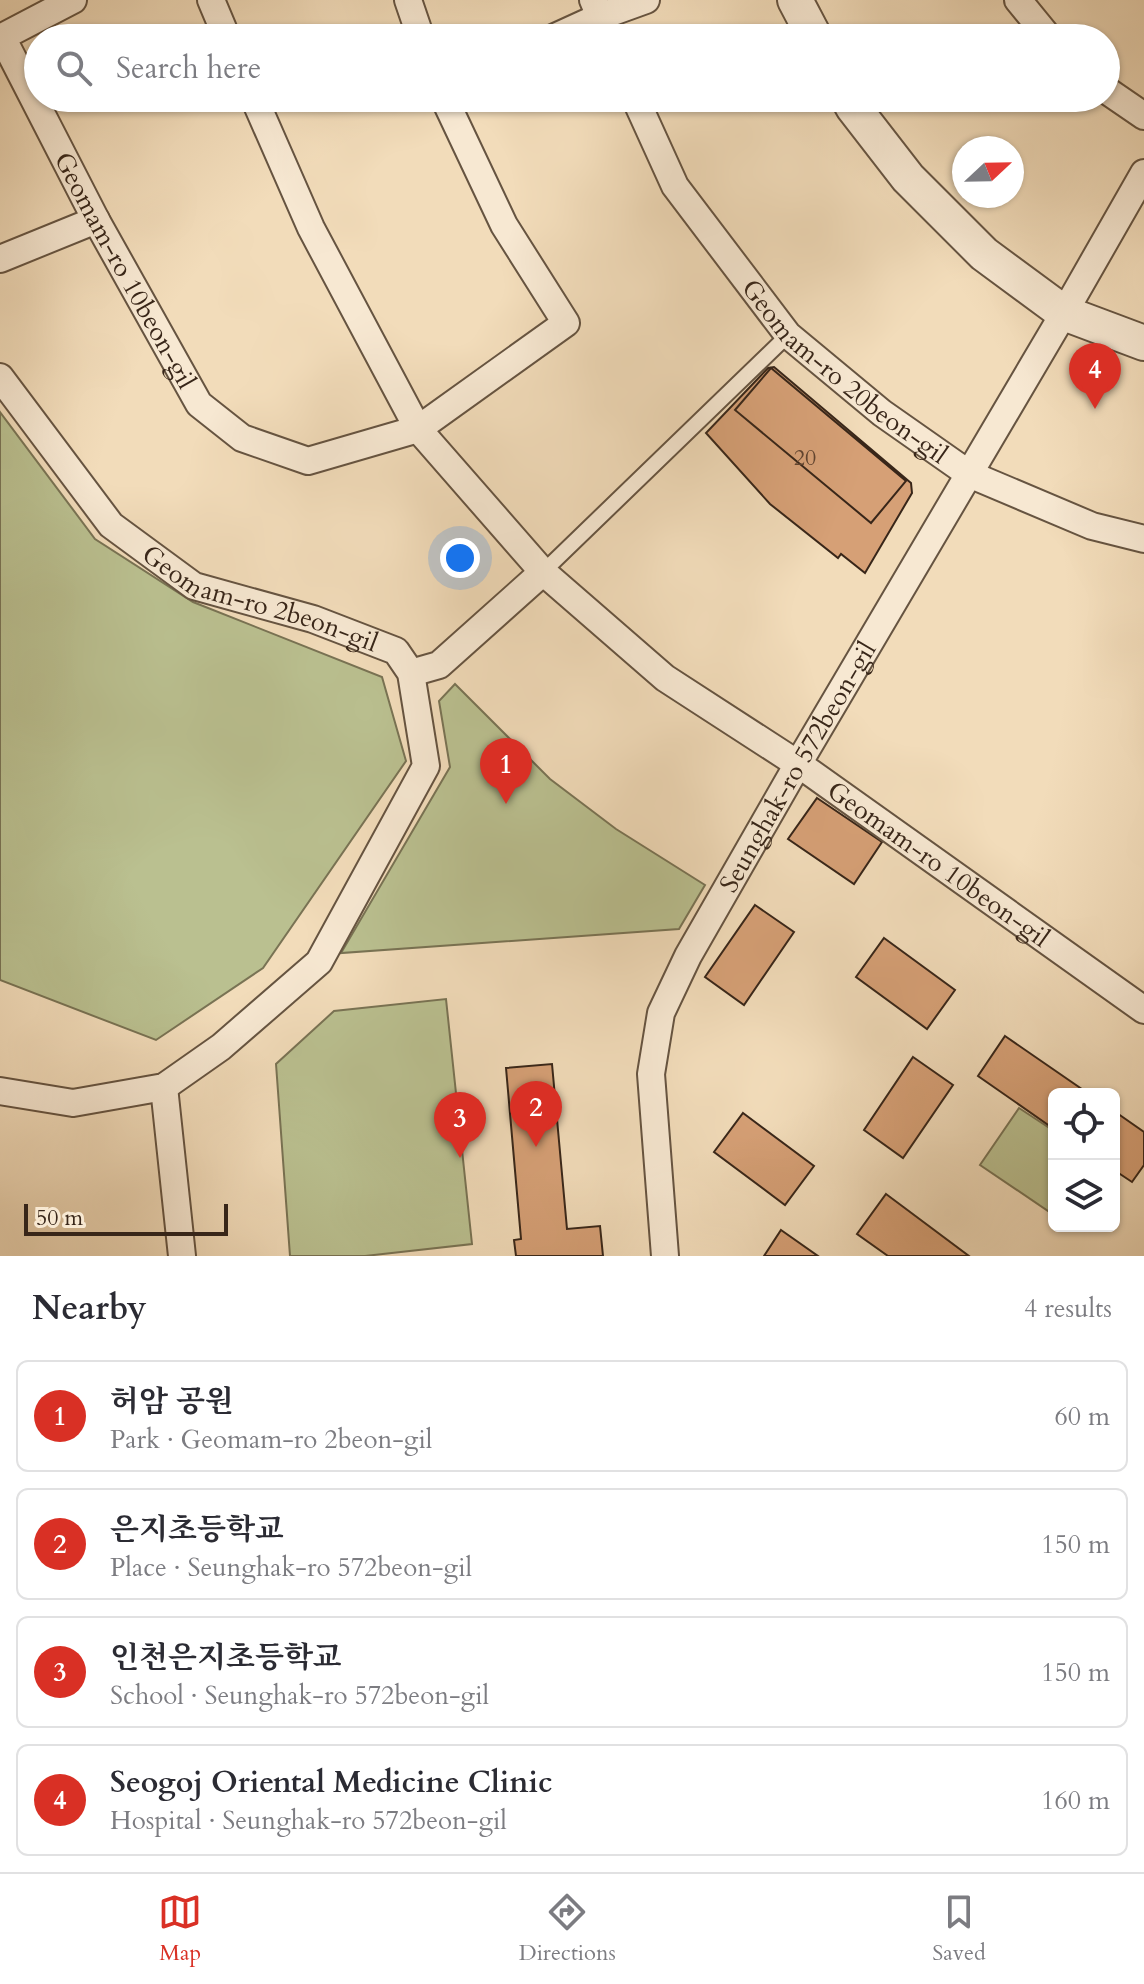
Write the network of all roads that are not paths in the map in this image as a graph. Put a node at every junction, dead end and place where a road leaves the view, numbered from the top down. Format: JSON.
{"nodes":[{"id":1,"x":73,"y":0,"type":"edge"},
{"id":2,"x":211,"y":0,"type":"edge"},
{"id":3,"x":408,"y":0,"type":"edge"},
{"id":4,"x":646,"y":0,"type":"edge"},
{"id":5,"x":795,"y":0,"type":"edge"},
{"id":6,"x":1018,"y":0,"type":"edge"},
{"id":7,"x":600,"y":18,"type":"edge"},
{"id":8,"x":27,"y":24,"type":"edge"},
{"id":9,"x":221,"y":24,"type":"edge"},
{"id":10,"x":416,"y":24,"type":"edge"},
{"id":11,"x":808,"y":24,"type":"edge"},
{"id":12,"x":1038,"y":24,"type":"edge"},
{"id":13,"x":24,"y":26,"type":"edge"},
{"id":14,"x":24,"y":80,"type":"edge"},
{"id":15,"x":1120,"y":100,"type":"edge"},
{"id":16,"x":41,"y":112,"type":"edge"},
{"id":17,"x":260,"y":112,"type":"edge"},
{"id":18,"x":451,"y":112,"type":"edge"},
{"id":19,"x":641,"y":112,"type":"edge"},
{"id":20,"x":857,"y":112,"type":"edge"},
{"id":21,"x":1144,"y":116,"type":"edge"},
{"id":22,"x":1144,"y":173,"type":"edge"},
{"id":23,"x":96,"y":220,"type":"junction"},
{"id":24,"x":0,"y":259,"type":"edge"},
{"id":25,"x":1064,"y":313,"type":"junction"},
{"id":26,"x":788,"y":335,"type":"junction"},
{"id":27,"x":1144,"y":343,"type":"edge"},
{"id":28,"x":0,"y":377,"type":"edge"},
{"id":29,"x":418,"y":429,"type":"junction"},
{"id":30,"x":969,"y":474,"type":"junction"},
{"id":31,"x":1144,"y":539,"type":"edge"},
{"id":32,"x":543,"y":572,"type":"junction"},
{"id":33,"x":411,"y":673,"type":"junction"},
{"id":34,"x":798,"y":764,"type":"junction"},
{"id":35,"x":1144,"y":1010,"type":"edge"},
{"id":36,"x":164,"y":1087,"type":"junction"},
{"id":37,"x":0,"y":1091,"type":"edge"},
{"id":38,"x":182,"y":1256,"type":"edge"},
{"id":39,"x":665,"y":1256,"type":"edge"}],
"edges":[{"from":1,"to":8,"type":"street","name":"Geomam-ro 10beon-gil"},
{"from":2,"to":9,"type":"street"},
{"from":3,"to":10,"type":"street"},
{"from":4,"to":7,"type":"street"},
{"from":5,"to":11,"type":"street"},
{"from":6,"to":12,"type":"street"},
{"from":13,"to":14,"type":"street","name":"Geomam-ro 10beon-gil"},
{"from":15,"to":21,"type":"street"},
{"from":16,"to":23,"type":"street","name":"Geomam-ro 10beon-gil"},
{"from":17,"to":29,"type":"street","name":"Geomam-ro 10beon-gil"},
{"from":18,"to":29,"type":"street","name":"Geomam-ro 10beon-gil"},
{"from":19,"to":26,"type":"street","name":"Geomam-ro 20beon-gil"},
{"from":20,"to":25,"type":"street"},
{"from":22,"to":25,"type":"street","name":"Seunghak-ro 572beon-gil"},
{"from":23,"to":24,"type":"street"},
{"from":23,"to":29,"type":"street","name":"Geomam-ro 10beon-gil"},
{"from":25,"to":27,"type":"street"},
{"from":25,"to":30,"type":"street","name":"Seunghak-ro 572beon-gil"},
{"from":26,"to":30,"type":"street","name":"Geomam-ro 20beon-gil"},
{"from":26,"to":32,"type":"lane"},
{"from":28,"to":33,"type":"street","name":"Geomam-ro 2beon-gil"},
{"from":29,"to":32,"type":"street","name":"Geomam-ro 10beon-gil"},
{"from":30,"to":31,"type":"street","name":"Geomam-ro 20beon-gil"},
{"from":30,"to":34,"type":"street","name":"Seunghak-ro 572beon-gil"},
{"from":32,"to":33,"type":"street"},
{"from":32,"to":34,"type":"street","name":"Geomam-ro 10beon-gil"},
{"from":33,"to":36,"type":"street"},
{"from":34,"to":35,"type":"street","name":"Geomam-ro 10beon-gil"},
{"from":34,"to":39,"type":"street","name":"Seunghak-ro 572beon-gil"},
{"from":36,"to":37,"type":"street"},
{"from":36,"to":38,"type":"street"}]}
